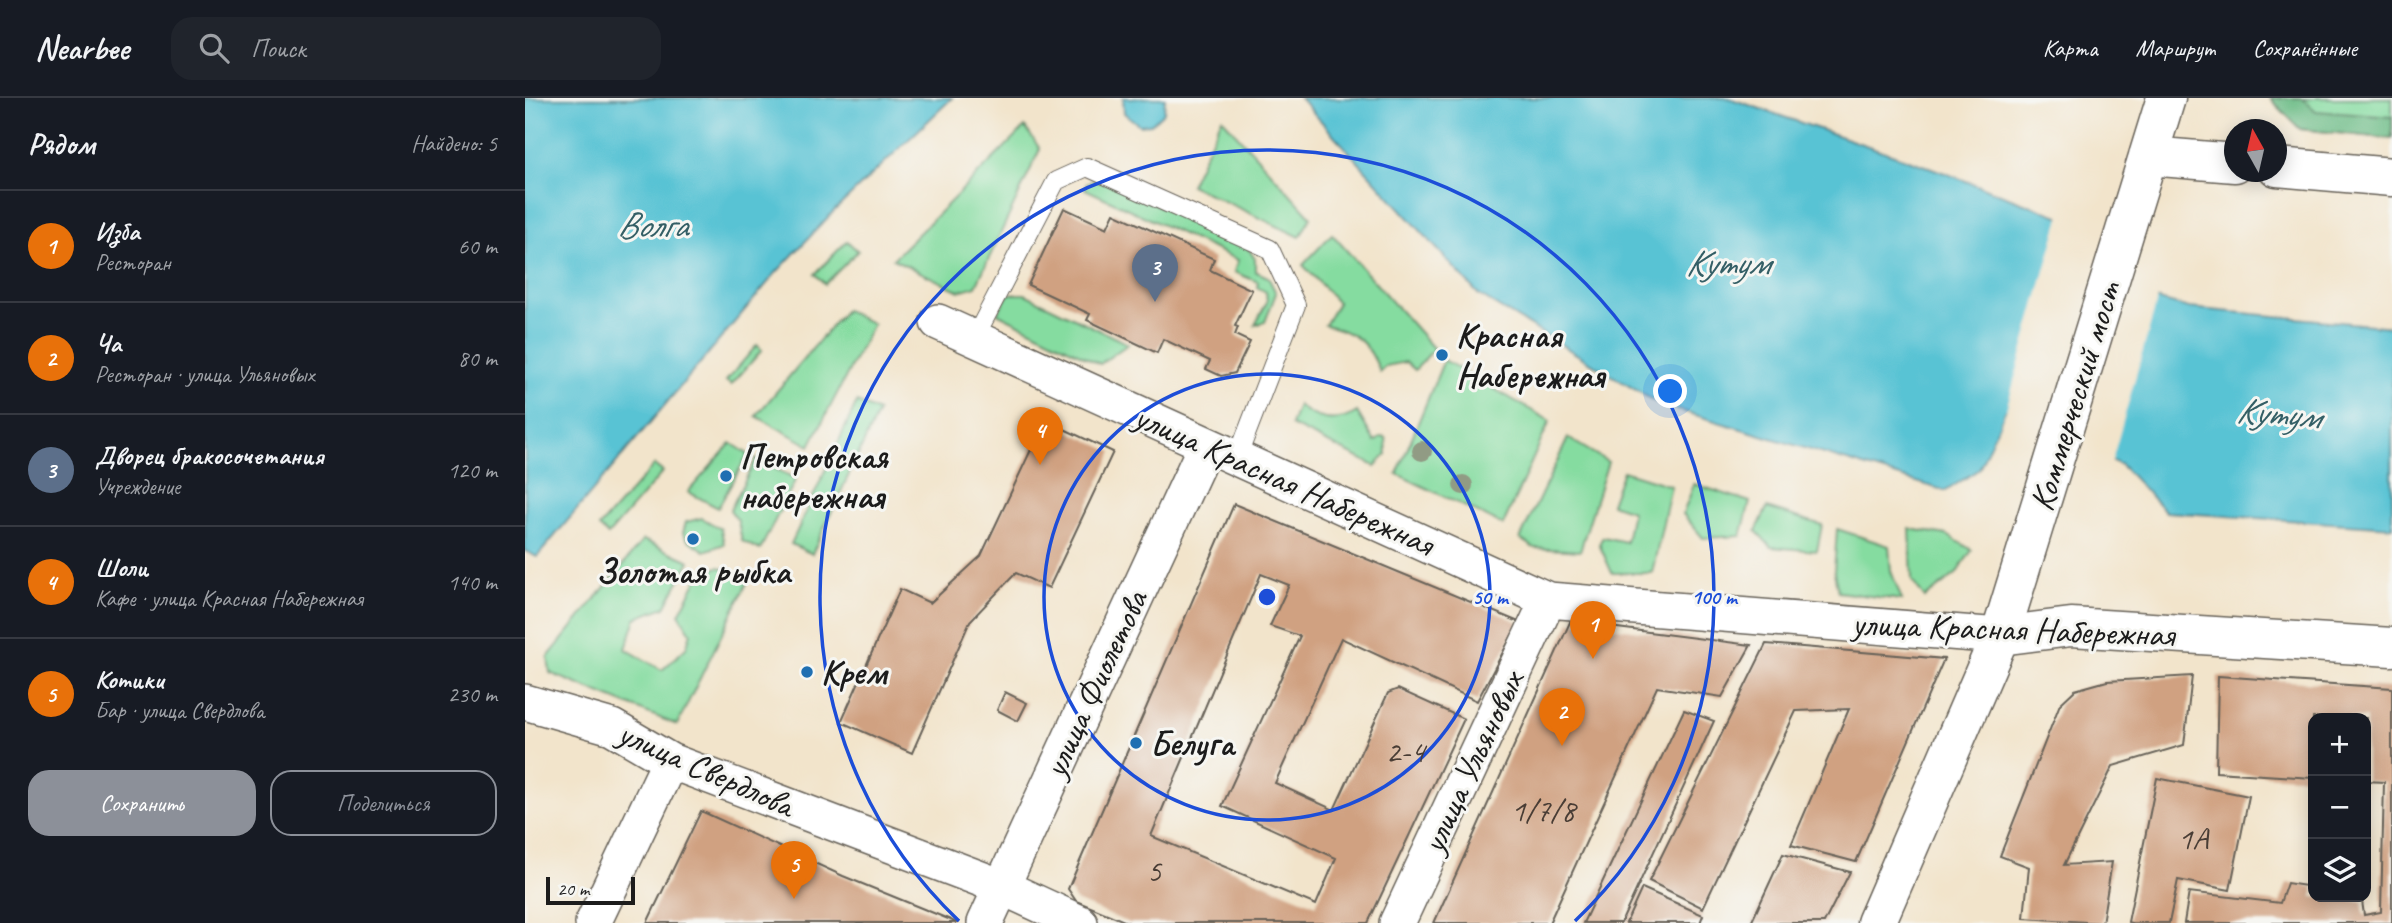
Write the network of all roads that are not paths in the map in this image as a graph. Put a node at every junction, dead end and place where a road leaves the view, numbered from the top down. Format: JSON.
{"nodes":[{"id":1,"x":2165,"y":98,"type":"edge"},
{"id":2,"x":2148,"y":156,"type":"junction"},
{"id":3,"x":2224,"y":162,"type":"edge"},
{"id":4,"x":2287,"y":168,"type":"edge"},
{"id":5,"x":2392,"y":177,"type":"edge"},
{"id":6,"x":938,"y":322,"type":"dead end"},
{"id":7,"x":974,"y":339,"type":"junction"},
{"id":8,"x":1221,"y":451,"type":"junction"},
{"id":9,"x":1548,"y":600,"type":"junction"},
{"id":10,"x":2000,"y":636,"type":"junction"},
{"id":11,"x":2392,"y":647,"type":"edge"},
{"id":12,"x":525,"y":701,"type":"edge"},
{"id":13,"x":670,"y":761,"type":"junction"},
{"id":14,"x":1002,"y":887,"type":"junction"},
{"id":15,"x":593,"y":923,"type":"edge"},
{"id":16,"x":985,"y":923,"type":"edge"},
{"id":17,"x":1080,"y":923,"type":"edge"},
{"id":18,"x":1397,"y":923,"type":"edge"},
{"id":19,"x":1876,"y":923,"type":"edge"}],
"edges":[{"from":1,"to":2,"type":"main road","name":"Коммерческий мост"},
{"from":2,"to":3,"type":"main road"},
{"from":2,"to":10,"type":"main road","name":"Коммерческий мост"},
{"from":4,"to":5,"type":"main road"},
{"from":6,"to":7,"type":"street","name":"улица Красная Набережная"},
{"from":7,"to":8,"type":"street","name":"улица Красная Набережная"},
{"from":7,"to":8,"type":"lane"},
{"from":8,"to":9,"type":"street","name":"улица Красная Набережная"},
{"from":8,"to":14,"type":"street","name":"улица Фиолетова"},
{"from":9,"to":10,"type":"street","name":"улица Красная Набережная"},
{"from":9,"to":18,"type":"street","name":"улица Ульяновых"},
{"from":10,"to":11,"type":"main road","name":"улица Красная Набережная"},
{"from":10,"to":19,"type":"main road","name":"Коммерческий мост"},
{"from":12,"to":13,"type":"street","name":"улица Свердлова"},
{"from":13,"to":14,"type":"street","name":"улица Свердлова"},
{"from":13,"to":15,"type":"street"},
{"from":14,"to":16,"type":"street","name":"улица Фиолетова"},
{"from":14,"to":17,"type":"street","name":"улица Свердлова"}]}
